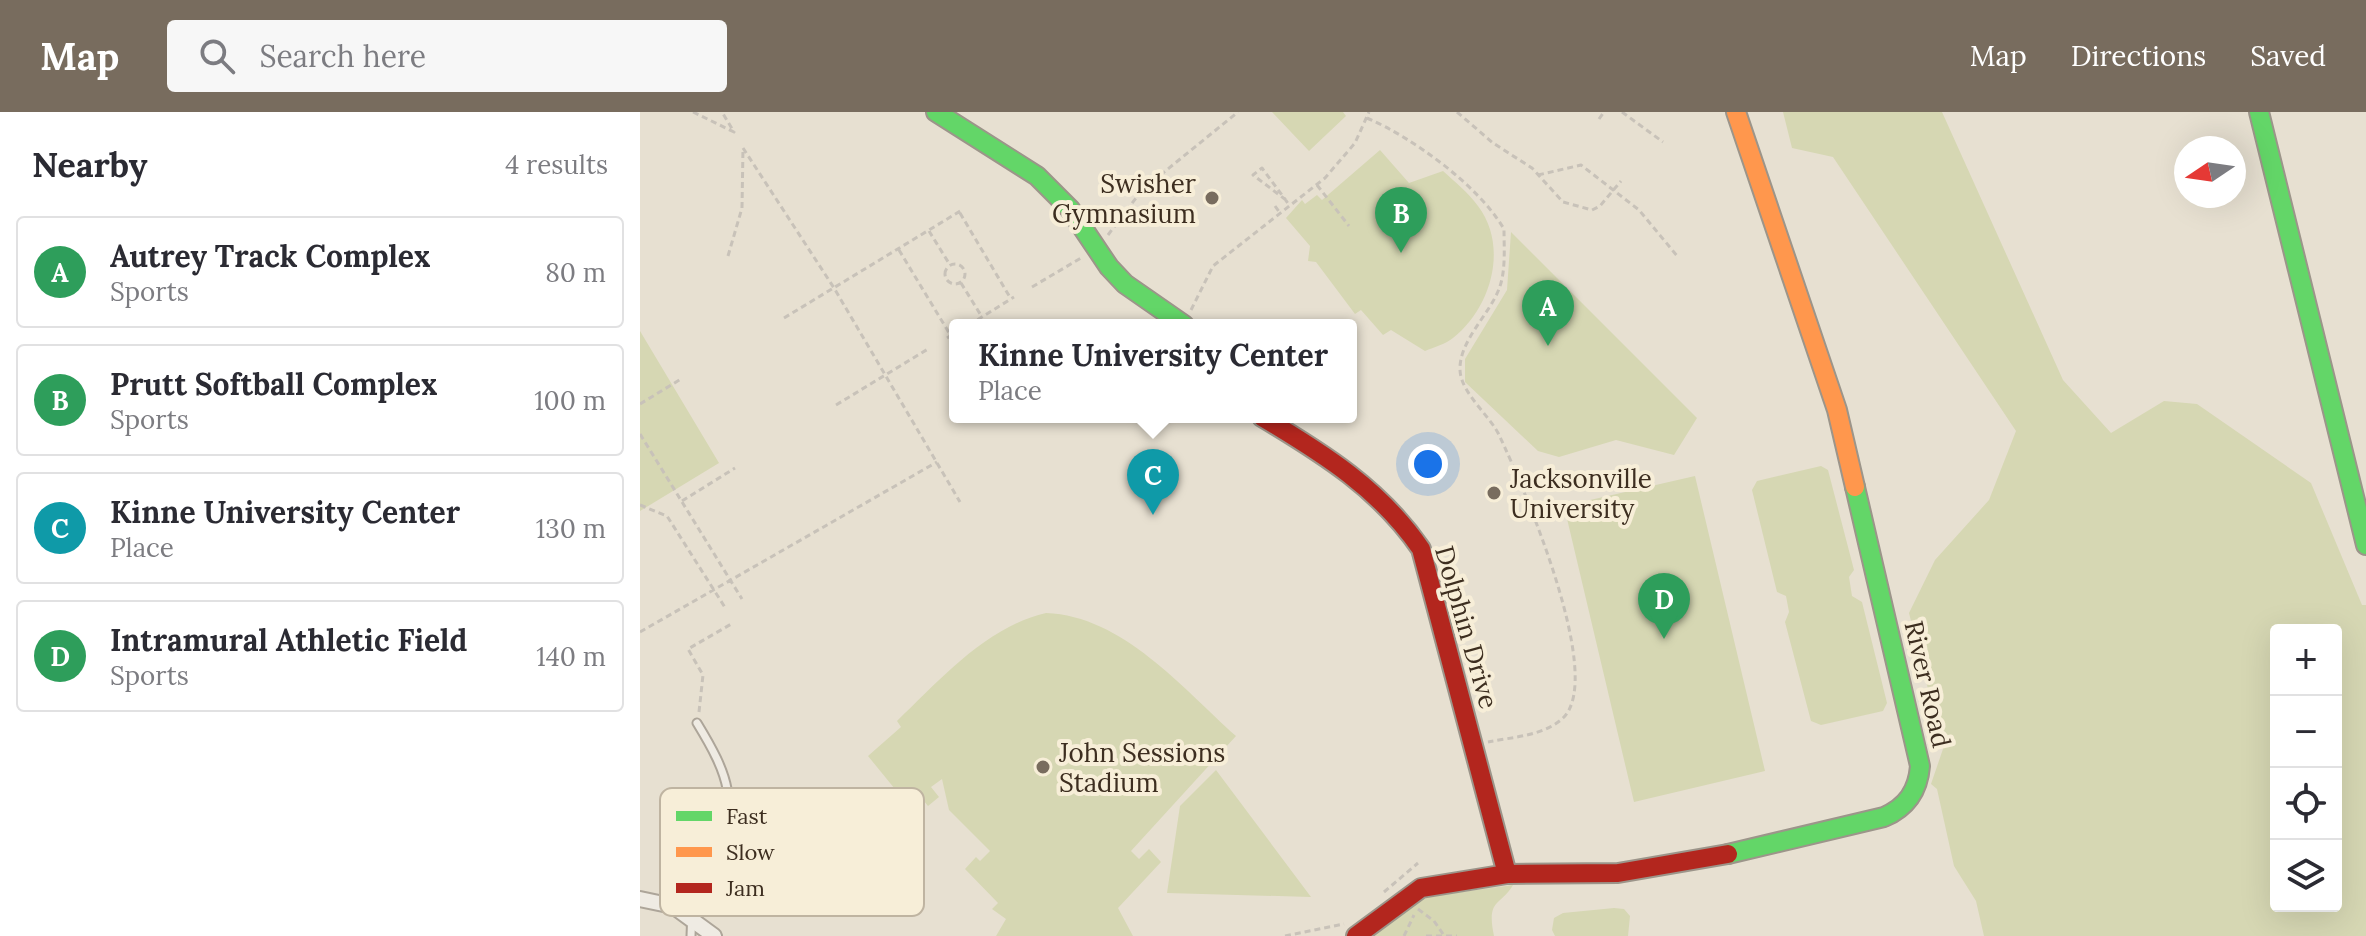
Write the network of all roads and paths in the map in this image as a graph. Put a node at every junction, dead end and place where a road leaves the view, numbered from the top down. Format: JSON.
{"nodes":[{"id":1,"x":693,"y":112,"type":"edge"},
{"id":2,"x":722,"y":112,"type":"edge"},
{"id":3,"x":1238,"y":112,"type":"edge"},
{"id":4,"x":1369,"y":112,"type":"edge"},
{"id":5,"x":1457,"y":112,"type":"edge"},
{"id":6,"x":1604,"y":112,"type":"edge"},
{"id":7,"x":1622,"y":112,"type":"edge"},
{"id":8,"x":1736,"y":112,"type":"edge"},
{"id":9,"x":2259,"y":112,"type":"edge"},
{"id":10,"x":939,"y":113,"type":"edge"},
{"id":11,"x":1367,"y":118,"type":"junction"},
{"id":12,"x":1599,"y":119,"type":"dead end"},
{"id":13,"x":1663,"y":142,"type":"dead end"},
{"id":14,"x":1538,"y":175,"type":"junction"},
{"id":15,"x":1621,"y":181,"type":"dead end"},
{"id":16,"x":1317,"y":185,"type":"junction"},
{"id":17,"x":1613,"y":191,"type":"junction"},
{"id":18,"x":1286,"y":200,"type":"junction"},
{"id":19,"x":1275,"y":206,"type":"dead end"},
{"id":20,"x":1290,"y":206,"type":"junction"},
{"id":21,"x":1280,"y":213,"type":"junction"},
{"id":22,"x":1349,"y":226,"type":"dead end"},
{"id":23,"x":929,"y":231,"type":"junction"},
{"id":24,"x":899,"y":249,"type":"junction"},
{"id":25,"x":1096,"y":249,"type":"junction"},
{"id":26,"x":728,"y":256,"type":"dead end"},
{"id":27,"x":1678,"y":257,"type":"dead end"},
{"id":28,"x":950,"y":265,"type":"junction"},
{"id":29,"x":960,"y":282,"type":"junction"},
{"id":30,"x":1032,"y":287,"type":"dead end"},
{"id":31,"x":834,"y":288,"type":"junction"},
{"id":32,"x":982,"y":317,"type":"junction"},
{"id":33,"x":784,"y":318,"type":"dead end"},
{"id":34,"x":979,"y":319,"type":"edge"},
{"id":35,"x":1187,"y":319,"type":"edge"},
{"id":36,"x":949,"y":333,"type":"edge"},
{"id":37,"x":928,"y":349,"type":"dead end"},
{"id":38,"x":886,"y":373,"type":"junction"},
{"id":39,"x":681,"y":379,"type":"dead end"},
{"id":40,"x":640,"y":404,"type":"edge"},
{"id":41,"x":836,"y":405,"type":"dead end"},
{"id":42,"x":1271,"y":423,"type":"edge"},
{"id":43,"x":640,"y":434,"type":"edge"},
{"id":44,"x":937,"y":462,"type":"junction"},
{"id":45,"x":735,"y":468,"type":"dead end"},
{"id":46,"x":682,"y":501,"type":"junction"},
{"id":47,"x":960,"y":502,"type":"dead end"},
{"id":48,"x":640,"y":505,"type":"edge"},
{"id":49,"x":2366,"y":545,"type":"edge"},
{"id":50,"x":730,"y":580,"type":"junction"},
{"id":51,"x":714,"y":590,"type":"junction"},
{"id":52,"x":742,"y":599,"type":"dead end"},
{"id":53,"x":726,"y":609,"type":"dead end"},
{"id":54,"x":733,"y":623,"type":"dead end"},
{"id":55,"x":640,"y":632,"type":"edge"},
{"id":56,"x":697,"y":723,"type":"joint"},
{"id":57,"x":1473,"y":745,"type":"junction"},
{"id":58,"x":727,"y":788,"type":"edge"},
{"id":59,"x":1418,"y":863,"type":"dead end"},
{"id":60,"x":1507,"y":874,"type":"junction"},
{"id":61,"x":640,"y":899,"type":"edge"},
{"id":62,"x":1375,"y":900,"type":"dead end"},
{"id":63,"x":1414,"y":902,"type":"dead end"},
{"id":64,"x":660,"y":903,"type":"edge"},
{"id":65,"x":1418,"y":910,"type":"junction"},
{"id":66,"x":688,"y":916,"type":"edge"},
{"id":67,"x":691,"y":918,"type":"junction"},
{"id":68,"x":1352,"y":928,"type":"edge"},
{"id":69,"x":1443,"y":934,"type":"edge"},
{"id":70,"x":1296,"y":935,"type":"edge"},
{"id":71,"x":691,"y":936,"type":"edge"},
{"id":72,"x":714,"y":936,"type":"edge"},
{"id":73,"x":1285,"y":936,"type":"edge"},
{"id":74,"x":1404,"y":936,"type":"edge"},
{"id":75,"x":1426,"y":936,"type":"edge"},
{"id":76,"x":1457,"y":936,"type":"edge"}],
"edges":[{"from":1,"to":2,"type":"path"},
{"from":3,"to":25,"type":"path"},
{"from":4,"to":11,"type":"path"},
{"from":5,"to":14,"type":"path"},
{"from":6,"to":12,"type":"path"},
{"from":7,"to":13,"type":"path"},
{"from":8,"to":60,"type":"street","name":"River Road"},
{"from":9,"to":49,"type":"street"},
{"from":10,"to":25,"type":"street"},
{"from":11,"to":16,"type":"path"},
{"from":11,"to":57,"type":"path"},
{"from":14,"to":17,"type":"path"},
{"from":14,"to":17,"type":"path"},
{"from":15,"to":17,"type":"path"},
{"from":16,"to":20,"type":"path"},
{"from":16,"to":22,"type":"path"},
{"from":17,"to":27,"type":"path"},
{"from":18,"to":18,"type":"path"},
{"from":18,"to":20,"type":"path"},
{"from":19,"to":21,"type":"path"},
{"from":20,"to":21,"type":"path"},
{"from":21,"to":35,"type":"path"},
{"from":23,"to":24,"type":"path"},
{"from":23,"to":28,"type":"path"},
{"from":23,"to":32,"type":"path"},
{"from":24,"to":31,"type":"path"},
{"from":24,"to":36,"type":"path"},
{"from":25,"to":30,"type":"path"},
{"from":25,"to":35,"type":"street"},
{"from":26,"to":31,"type":"path"},
{"from":28,"to":29,"type":"path"},
{"from":28,"to":29,"type":"path"},
{"from":29,"to":32,"type":"path"},
{"from":31,"to":33,"type":"path"},
{"from":31,"to":38,"type":"path"},
{"from":32,"to":34,"type":"path"},
{"from":37,"to":38,"type":"path"},
{"from":38,"to":41,"type":"path"},
{"from":38,"to":44,"type":"path"},
{"from":39,"to":40,"type":"path"},
{"from":42,"to":57,"type":"street","name":"Dolphin Drive"},
{"from":43,"to":46,"type":"path"},
{"from":44,"to":47,"type":"path"},
{"from":44,"to":50,"type":"path"},
{"from":45,"to":46,"type":"path"},
{"from":46,"to":50,"type":"path"},
{"from":48,"to":51,"type":"path"},
{"from":50,"to":51,"type":"path"},
{"from":50,"to":52,"type":"path"},
{"from":51,"to":53,"type":"path"},
{"from":51,"to":55,"type":"path"},
{"from":54,"to":56,"type":"path"},
{"from":56,"to":58,"type":"lane"},
{"from":57,"to":60,"type":"street","name":"Dolphin Drive"},
{"from":59,"to":62,"type":"path"},
{"from":60,"to":68,"type":"street","name":"River Road"},
{"from":61,"to":64,"type":"street"},
{"from":63,"to":65,"type":"path"},
{"from":65,"to":69,"type":"path"},
{"from":65,"to":74,"type":"path"},
{"from":66,"to":67,"type":"street"},
{"from":67,"to":71,"type":"lane"},
{"from":67,"to":72,"type":"street"},
{"from":68,"to":70,"type":"path"},
{"from":69,"to":75,"type":"path"},
{"from":69,"to":76,"type":"path"},
{"from":70,"to":73,"type":"path"}]}
